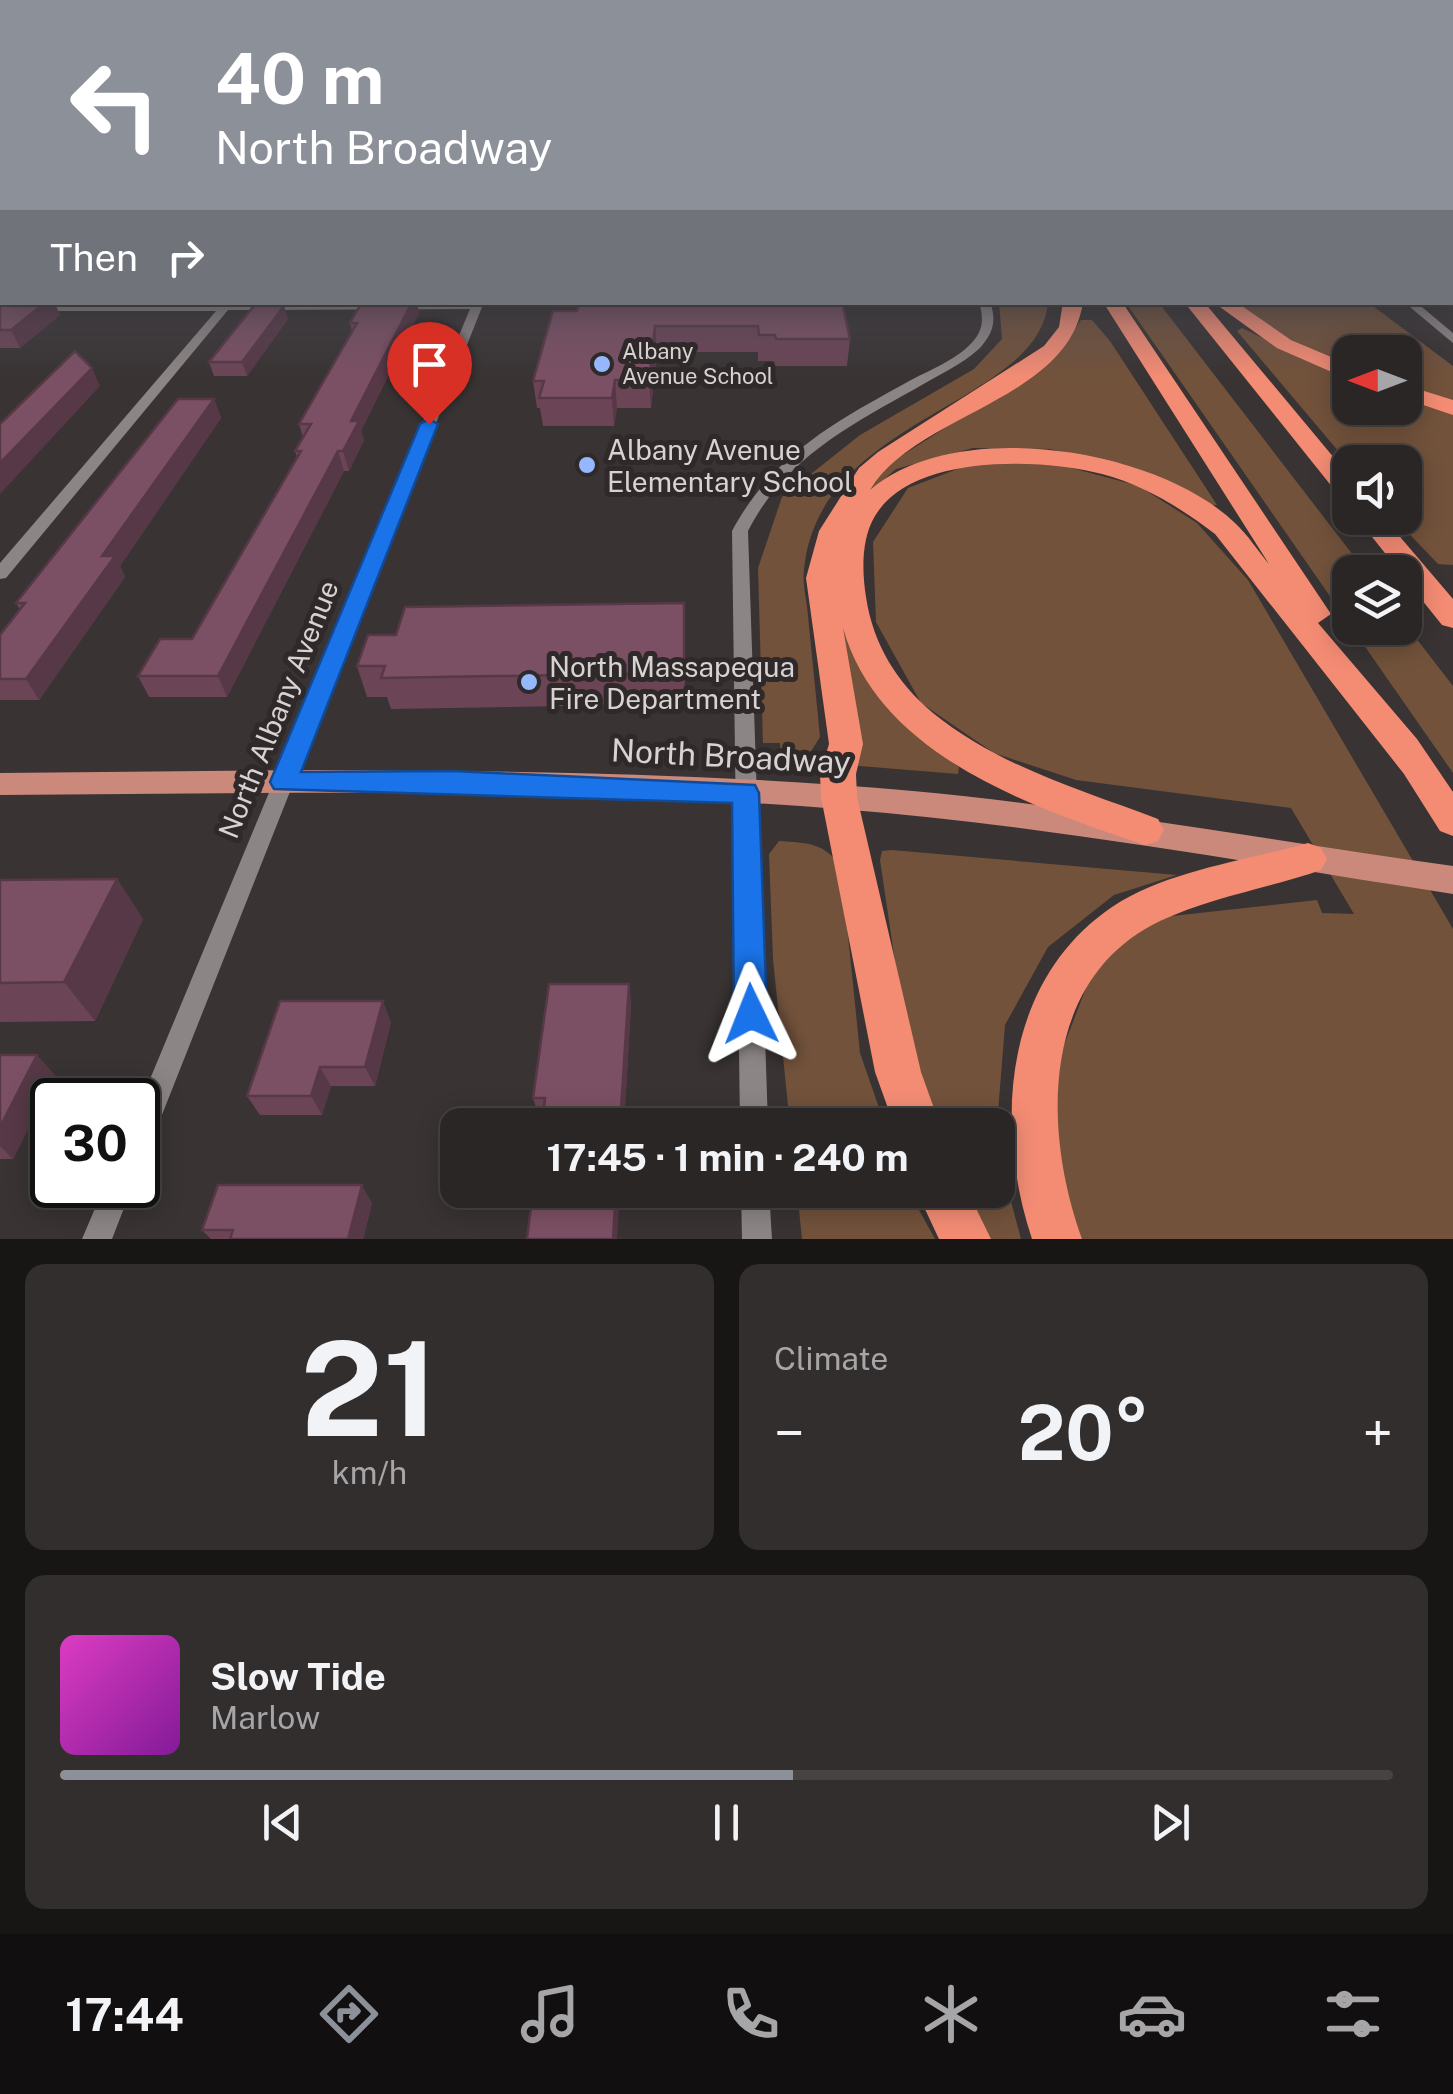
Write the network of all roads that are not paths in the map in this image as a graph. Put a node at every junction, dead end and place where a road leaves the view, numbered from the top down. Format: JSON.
{"nodes":[{"id":1,"x":394,"y":305,"type":"edge"},
{"id":2,"x":478,"y":305,"type":"edge"},
{"id":3,"x":985,"y":305,"type":"edge"},
{"id":4,"x":1073,"y":305,"type":"edge"},
{"id":5,"x":1114,"y":305,"type":"edge"},
{"id":6,"x":1196,"y":305,"type":"edge"},
{"id":7,"x":1226,"y":305,"type":"edge"},
{"id":8,"x":1413,"y":305,"type":"edge"},
{"id":9,"x":225,"y":307,"type":"junction"},
{"id":10,"x":0,"y":308,"type":"edge"},
{"id":11,"x":1453,"y":339,"type":"edge"},
{"id":12,"x":1332,"y":365,"type":"edge"},
{"id":13,"x":1422,"y":398,"type":"edge"},
{"id":14,"x":1453,"y":408,"type":"edge"},
{"id":15,"x":1332,"y":471,"type":"edge"},
{"id":16,"x":1384,"y":535,"type":"edge"},
{"id":17,"x":0,"y":574,"type":"edge"},
{"id":18,"x":1453,"y":618,"type":"edge"},
{"id":19,"x":1416,"y":766,"type":"junction"},
{"id":20,"x":284,"y":782,"type":"junction"},
{"id":21,"x":0,"y":784,"type":"edge"},
{"id":22,"x":745,"y":793,"type":"junction"},
{"id":23,"x":839,"y":797,"type":"junction"},
{"id":24,"x":1453,"y":821,"type":"edge"},
{"id":25,"x":1146,"y":830,"type":"junction"},
{"id":26,"x":1308,"y":859,"type":"junction"},
{"id":27,"x":1453,"y":880,"type":"edge"},
{"id":28,"x":160,"y":1086,"type":"edge"},
{"id":29,"x":754,"y":1108,"type":"edge"},
{"id":30,"x":911,"y":1108,"type":"edge"},
{"id":31,"x":110,"y":1208,"type":"edge"},
{"id":32,"x":756,"y":1208,"type":"edge"},
{"id":33,"x":950,"y":1208,"type":"edge"},
{"id":34,"x":97,"y":1239,"type":"edge"},
{"id":35,"x":757,"y":1239,"type":"edge"},
{"id":36,"x":966,"y":1239,"type":"edge"},
{"id":37,"x":1057,"y":1239,"type":"edge"}],
"edges":[{"from":1,"to":9,"type":"street"},
{"from":2,"to":20,"type":"street","name":"North Albany Avenue"},
{"from":3,"to":22,"type":"street"},
{"from":4,"to":23,"type":"highway"},
{"from":5,"to":19,"type":"highway"},
{"from":6,"to":15,"type":"highway"},
{"from":7,"to":12,"type":"highway"},
{"from":8,"to":11,"type":"street"},
{"from":9,"to":10,"type":"street"},
{"from":9,"to":17,"type":"street"},
{"from":13,"to":14,"type":"highway"},
{"from":16,"to":18,"type":"highway"},
{"from":19,"to":24,"type":"highway"},
{"from":19,"to":25,"type":"highway"},
{"from":20,"to":21,"type":"main road","name":"North Broadway"},
{"from":20,"to":22,"type":"main road","name":"North Broadway"},
{"from":20,"to":28,"type":"street","name":"North Albany Avenue"},
{"from":22,"to":23,"type":"main road","name":"North Broadway"},
{"from":22,"to":29,"type":"street"},
{"from":23,"to":25,"type":"main road","name":"North Broadway"},
{"from":23,"to":30,"type":"highway"},
{"from":25,"to":26,"type":"main road","name":"North Broadway"},
{"from":26,"to":27,"type":"main road","name":"North Broadway"},
{"from":26,"to":37,"type":"highway"},
{"from":31,"to":34,"type":"street"},
{"from":32,"to":35,"type":"street"},
{"from":33,"to":36,"type":"highway"}]}
